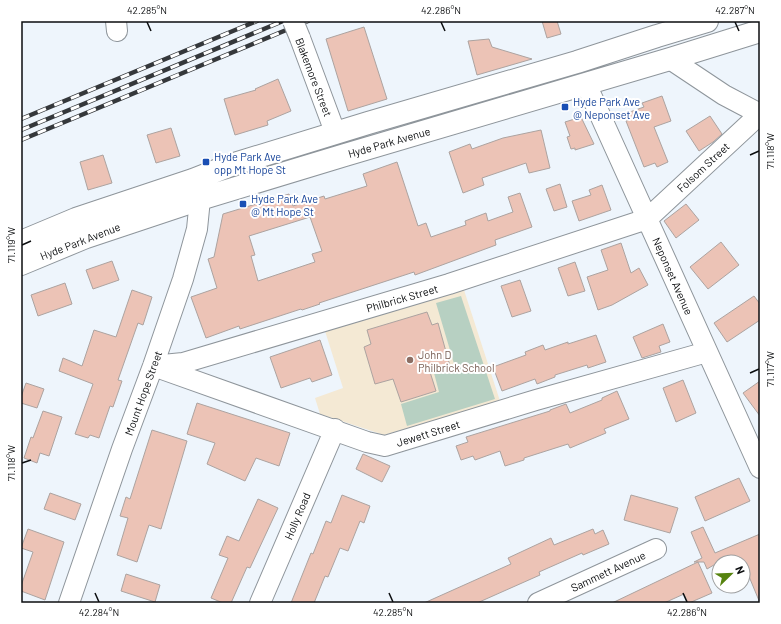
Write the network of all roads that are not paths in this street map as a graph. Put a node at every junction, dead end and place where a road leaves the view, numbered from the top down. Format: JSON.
{"nodes":[{"id":1,"x":707,"y":21,"type":"edge"},
{"id":2,"x":296,"y":29,"type":"edge"},
{"id":3,"x":760,"y":31,"type":"edge"},
{"id":4,"x":670,"y":59,"type":"junction"},
{"id":5,"x":586,"y":84,"type":"junction"},
{"id":6,"x":760,"y":114,"type":"edge"},
{"id":7,"x":335,"y":132,"type":"junction"},
{"id":8,"x":345,"y":155,"type":"junction"},
{"id":9,"x":197,"y":189,"type":"junction"},
{"id":10,"x":647,"y":219,"type":"junction"},
{"id":11,"x":21,"y":242,"type":"edge"},
{"id":12,"x":21,"y":264,"type":"edge"},
{"id":13,"x":707,"y":352,"type":"junction"},
{"id":14,"x":153,"y":366,"type":"junction"},
{"id":15,"x":334,"y":430,"type":"junction"},
{"id":16,"x":760,"y":468,"type":"edge"},
{"id":17,"x":656,"y":549,"type":"dead end"},
{"id":18,"x":69,"y":603,"type":"edge"},
{"id":19,"x":260,"y":603,"type":"edge"},
{"id":20,"x":538,"y":603,"type":"edge"}],
"edges":[{"from":1,"to":7,"type":"main road","name":"Hyde Park Avenue"},
{"from":2,"to":7,"type":"street","name":"Blakemore Street"},
{"from":3,"to":4,"type":"main road","name":"Hyde Park Avenue"},
{"from":4,"to":5,"type":"main road","name":"Hyde Park Avenue"},
{"from":4,"to":6,"type":"street"},
{"from":5,"to":8,"type":"main road","name":"Hyde Park Avenue"},
{"from":5,"to":10,"type":"street","name":"Neponset Avenue"},
{"from":6,"to":10,"type":"street","name":"Folsom Street"},
{"from":7,"to":8,"type":"main road"},
{"from":7,"to":9,"type":"main road","name":"Hyde Park Avenue"},
{"from":8,"to":9,"type":"main road","name":"Hyde Park Avenue"},
{"from":9,"to":11,"type":"main road","name":"Hyde Park Avenue"},
{"from":9,"to":12,"type":"main road","name":"Hyde Park Avenue"},
{"from":9,"to":14,"type":"street","name":"Mount Hope Street"},
{"from":10,"to":13,"type":"street","name":"Neponset Avenue"},
{"from":10,"to":14,"type":"street","name":"Philbrick Street"},
{"from":13,"to":15,"type":"street","name":"Jewett Street"},
{"from":13,"to":16,"type":"street","name":"Neponset Avenue"},
{"from":14,"to":15,"type":"street","name":"Jewett Street"},
{"from":14,"to":18,"type":"street","name":"Mount Hope Street"},
{"from":15,"to":19,"type":"street","name":"Holly Road"},
{"from":17,"to":20,"type":"street","name":"Sammett Avenue"}]}
